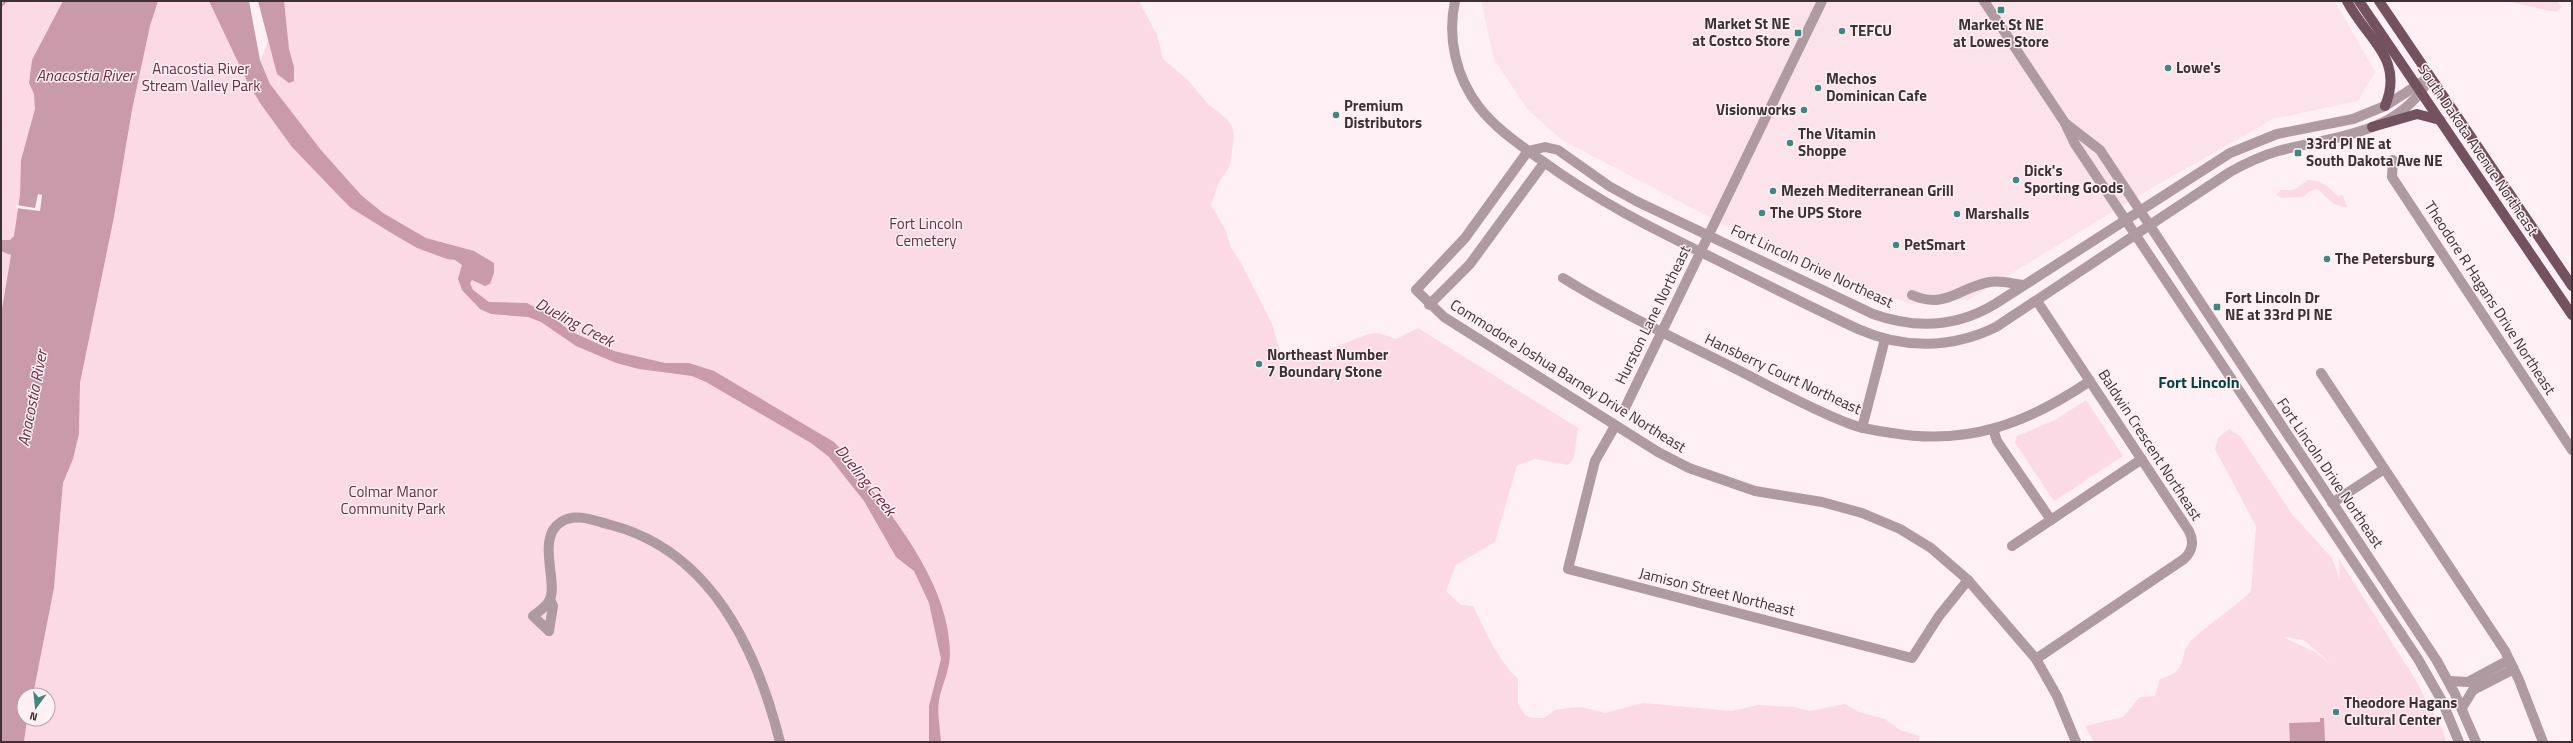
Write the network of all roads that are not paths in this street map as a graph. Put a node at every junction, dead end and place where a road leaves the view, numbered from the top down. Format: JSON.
{"nodes":[{"id":1,"x":1455,"y":1,"type":"edge"},
{"id":2,"x":1822,"y":1,"type":"edge"},
{"id":3,"x":1984,"y":1,"type":"edge"},
{"id":4,"x":2347,"y":1,"type":"edge"},
{"id":5,"x":2359,"y":1,"type":"edge"},
{"id":6,"x":2379,"y":1,"type":"edge"},
{"id":7,"x":2430,"y":77,"type":"junction"},
{"id":8,"x":2419,"y":89,"type":"junction"},
{"id":9,"x":2385,"y":106,"type":"junction"},
{"id":10,"x":2440,"y":120,"type":"junction"},
{"id":11,"x":2065,"y":123,"type":"junction"},
{"id":12,"x":2372,"y":127,"type":"junction"},
{"id":13,"x":1528,"y":151,"type":"junction"},
{"id":14,"x":2393,"y":160,"type":"dead end"},
{"id":15,"x":1544,"y":163,"type":"junction"},
{"id":16,"x":2140,"y":210,"type":"junction"},
{"id":17,"x":2125,"y":219,"type":"junction"},
{"id":18,"x":2150,"y":225,"type":"junction"},
{"id":19,"x":1710,"y":234,"type":"junction"},
{"id":20,"x":2136,"y":234,"type":"junction"},
{"id":21,"x":1701,"y":252,"type":"junction"},
{"id":22,"x":1563,"y":278,"type":"dead end"},
{"id":23,"x":2024,"y":285,"type":"junction"},
{"id":24,"x":2572,"y":286,"type":"edge"},
{"id":25,"x":1912,"y":295,"type":"dead end"},
{"id":26,"x":2037,"y":301,"type":"junction"},
{"id":27,"x":1429,"y":305,"type":"junction"},
{"id":28,"x":2572,"y":315,"type":"edge"},
{"id":29,"x":1661,"y":333,"type":"junction"},
{"id":30,"x":2222,"y":337,"type":"junction"},
{"id":31,"x":1885,"y":339,"type":"junction"},
{"id":32,"x":2210,"y":345,"type":"junction"},
{"id":33,"x":2321,"y":373,"type":"dead end"},
{"id":34,"x":2090,"y":381,"type":"junction"},
{"id":35,"x":1624,"y":410,"type":"dead end"},
{"id":36,"x":1615,"y":426,"type":"junction"},
{"id":37,"x":1862,"y":428,"type":"junction"},
{"id":38,"x":1993,"y":429,"type":"junction"},
{"id":39,"x":2572,"y":450,"type":"edge"},
{"id":40,"x":2142,"y":459,"type":"junction"},
{"id":41,"x":2384,"y":469,"type":"junction"},
{"id":42,"x":2332,"y":503,"type":"junction"},
{"id":43,"x":2051,"y":520,"type":"junction"},
{"id":44,"x":2012,"y":546,"type":"dead end"},
{"id":45,"x":1968,"y":580,"type":"junction"},
{"id":46,"x":550,"y":599,"type":"dead end"},
{"id":47,"x":2036,"y":659,"type":"junction"},
{"id":48,"x":2512,"y":665,"type":"junction"},
{"id":49,"x":2449,"y":681,"type":"junction"},
{"id":50,"x":2462,"y":708,"type":"junction"},
{"id":51,"x":780,"y":742,"type":"edge"},
{"id":52,"x":2076,"y":742,"type":"edge"},
{"id":53,"x":2460,"y":742,"type":"edge"},
{"id":54,"x":2476,"y":742,"type":"edge"},
{"id":55,"x":2543,"y":742,"type":"edge"}],
"edges":[{"from":1,"to":13,"type":"street"},
{"from":2,"to":19,"type":"street","name":"Hurston Lane Northeast"},
{"from":3,"to":11,"type":"street"},
{"from":4,"to":9,"type":"main road"},
{"from":5,"to":8,"type":"main road","name":"South Dakota Avenue Northeast"},
{"from":6,"to":7,"type":"main road","name":"South Dakota Avenue Northeast"},
{"from":7,"to":8,"type":"street"},
{"from":7,"to":24,"type":"main road","name":"South Dakota Avenue Northeast"},
{"from":8,"to":9,"type":"street"},
{"from":8,"to":10,"type":"main road","name":"South Dakota Avenue Northeast"},
{"from":8,"to":12,"type":"street"},
{"from":9,"to":16,"type":"street"},
{"from":10,"to":12,"type":"main road"},
{"from":10,"to":28,"type":"main road","name":"South Dakota Avenue Northeast"},
{"from":11,"to":16,"type":"street"},
{"from":11,"to":17,"type":"street"},
{"from":12,"to":18,"type":"street"},
{"from":13,"to":15,"type":"street"},
{"from":13,"to":19,"type":"street","name":"Fort Lincoln Drive Northeast"},
{"from":13,"to":27,"type":"street","name":"Commodore Joshua Barney Drive Northeast"},
{"from":14,"to":39,"type":"street","name":"Theodore R Hagans Drive Northeast"},
{"from":15,"to":21,"type":"street"},
{"from":15,"to":27,"type":"street"},
{"from":16,"to":17,"type":"street","name":"Fort Lincoln Drive Northeast"},
{"from":16,"to":18,"type":"street","name":"Fort Lincoln Drive Northeast"},
{"from":17,"to":20,"type":"street","name":"Fort Lincoln Drive Northeast"},
{"from":17,"to":23,"type":"street","name":"Fort Lincoln Drive Northeast"},
{"from":18,"to":20,"type":"street"},
{"from":18,"to":30,"type":"street","name":"Fort Lincoln Drive Northeast"},
{"from":19,"to":21,"type":"street","name":"Hurston Lane Northeast"},
{"from":19,"to":23,"type":"street","name":"Fort Lincoln Drive Northeast"},
{"from":20,"to":26,"type":"street"},
{"from":20,"to":32,"type":"street","name":"Fort Lincoln Drive Northeast"},
{"from":21,"to":29,"type":"street","name":"Hurston Lane Northeast"},
{"from":21,"to":31,"type":"street"},
{"from":22,"to":29,"type":"street","name":"Hansberry Court Northeast"},
{"from":23,"to":25,"type":"street"},
{"from":26,"to":31,"type":"street"},
{"from":26,"to":34,"type":"street","name":"Baldwin Crescent Northeast"},
{"from":27,"to":36,"type":"street","name":"Commodore Joshua Barney Drive Northeast"},
{"from":29,"to":35,"type":"street","name":"Hurston Lane Northeast"},
{"from":29,"to":37,"type":"street","name":"Hansberry Court Northeast"},
{"from":30,"to":32,"type":"street"},
{"from":30,"to":42,"type":"street","name":"Fort Lincoln Drive Northeast"},
{"from":31,"to":37,"type":"street"},
{"from":32,"to":53,"type":"street","name":"Fort Lincoln Drive Northeast"},
{"from":33,"to":41,"type":"street"},
{"from":34,"to":38,"type":"street","name":"Hansberry Court Northeast"},
{"from":34,"to":40,"type":"street","name":"Baldwin Crescent Northeast"},
{"from":36,"to":45,"type":"street","name":"Commodore Joshua Barney Drive Northeast"},
{"from":36,"to":45,"type":"street","name":"Jamison Street Northeast"},
{"from":37,"to":38,"type":"street","name":"Hansberry Court Northeast"},
{"from":38,"to":43,"type":"street"},
{"from":40,"to":43,"type":"street"},
{"from":40,"to":47,"type":"street","name":"Baldwin Crescent Northeast"},
{"from":41,"to":42,"type":"street"},
{"from":41,"to":48,"type":"street"},
{"from":42,"to":49,"type":"street","name":"Fort Lincoln Drive Northeast"},
{"from":43,"to":44,"type":"street"},
{"from":45,"to":47,"type":"street","name":"Commodore Joshua Barney Drive Northeast"},
{"from":46,"to":51,"type":"street"},
{"from":47,"to":52,"type":"street","name":"Commodore Joshua Barney Drive Northeast"},
{"from":48,"to":49,"type":"street"},
{"from":48,"to":50,"type":"street"},
{"from":48,"to":55,"type":"street"},
{"from":49,"to":50,"type":"street","name":"Fort Lincoln Drive Northeast"},
{"from":50,"to":54,"type":"street","name":"Fort Lincoln Drive Northeast"}]}
